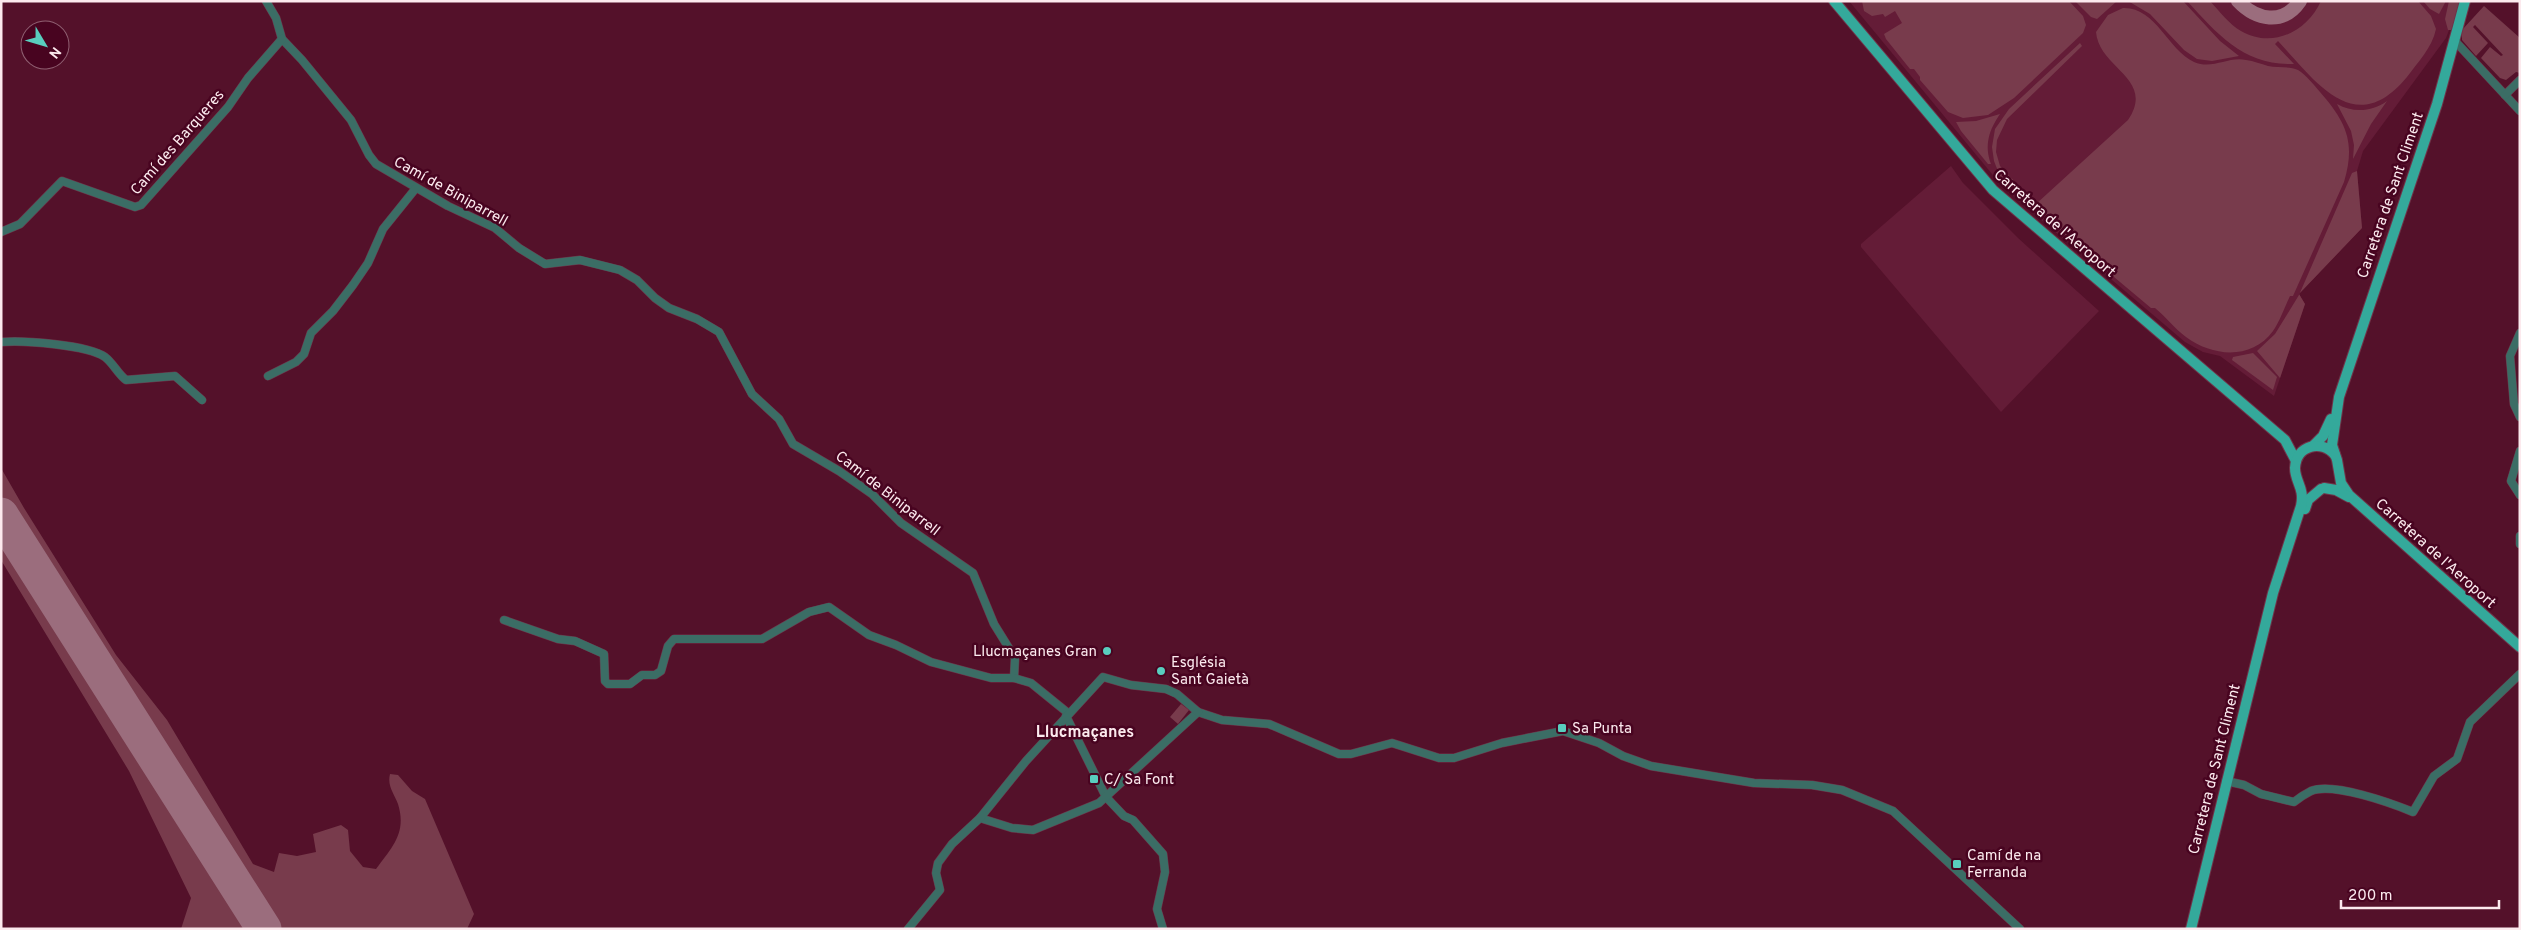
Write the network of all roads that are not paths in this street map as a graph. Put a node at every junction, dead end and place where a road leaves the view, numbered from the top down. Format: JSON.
{"nodes":[{"id":1,"x":266,"y":1,"type":"edge"},
{"id":2,"x":1836,"y":1,"type":"edge"},
{"id":3,"x":2465,"y":1,"type":"edge"},
{"id":4,"x":282,"y":39,"type":"junction"},
{"id":5,"x":2454,"y":40,"type":"junction"},
{"id":6,"x":2520,"y":80,"type":"edge"},
{"id":7,"x":2505,"y":95,"type":"junction"},
{"id":8,"x":2520,"y":111,"type":"edge"},
{"id":9,"x":416,"y":188,"type":"junction"},
{"id":10,"x":1,"y":232,"type":"edge"},
{"id":11,"x":2520,"y":333,"type":"edge"},
{"id":12,"x":1,"y":342,"type":"edge"},
{"id":13,"x":268,"y":376,"type":"dead end"},
{"id":14,"x":2340,"y":398,"type":"junction"},
{"id":15,"x":202,"y":400,"type":"dead end"},
{"id":16,"x":2520,"y":417,"type":"edge"},
{"id":17,"x":2285,"y":440,"type":"junction"},
{"id":18,"x":2311,"y":446,"type":"junction"},
{"id":19,"x":2520,"y":451,"type":"edge"},
{"id":20,"x":2335,"y":456,"type":"junction"},
{"id":21,"x":2296,"y":461,"type":"junction"},
{"id":22,"x":2338,"y":470,"type":"junction"},
{"id":23,"x":2300,"y":482,"type":"junction"},
{"id":24,"x":2323,"y":488,"type":"junction"},
{"id":25,"x":2520,"y":495,"type":"edge"},
{"id":26,"x":2355,"y":501,"type":"junction"},
{"id":27,"x":2520,"y":536,"type":"edge"},
{"id":28,"x":2520,"y":544,"type":"edge"},
{"id":29,"x":2269,"y":613,"type":"junction"},
{"id":30,"x":504,"y":620,"type":"dead end"},
{"id":31,"x":2520,"y":647,"type":"edge"},
{"id":32,"x":2520,"y":674,"type":"edge"},
{"id":33,"x":1014,"y":678,"type":"junction"},
{"id":34,"x":1198,"y":712,"type":"junction"},
{"id":35,"x":1067,"y":714,"type":"junction"},
{"id":36,"x":2226,"y":781,"type":"junction"},
{"id":37,"x":1106,"y":797,"type":"junction"},
{"id":38,"x":980,"y":818,"type":"junction"},
{"id":39,"x":908,"y":929,"type":"edge"},
{"id":40,"x":1163,"y":929,"type":"edge"},
{"id":41,"x":2020,"y":929,"type":"edge"},
{"id":42,"x":2192,"y":929,"type":"edge"}],
"edges":[{"from":1,"to":4,"type":"street","name":"Camí de Biniparrell"},
{"from":2,"to":17,"type":"main road","name":"Carretera de l'Aeroport"},
{"from":3,"to":5,"type":"main road","name":"Carretera de Sant Climent"},
{"from":4,"to":9,"type":"street","name":"Camí de Biniparrell"},
{"from":4,"to":10,"type":"street","name":"Camí des Barqueres"},
{"from":5,"to":7,"type":"street"},
{"from":5,"to":14,"type":"main road","name":"Carretera de Sant Climent"},
{"from":6,"to":7,"type":"street"},
{"from":7,"to":8,"type":"street"},
{"from":9,"to":13,"type":"street"},
{"from":9,"to":33,"type":"street","name":"Camí de Biniparrell"},
{"from":11,"to":16,"type":"street"},
{"from":12,"to":15,"type":"street"},
{"from":14,"to":18,"type":"main road"},
{"from":14,"to":20,"type":"main road"},
{"from":17,"to":18,"type":"main road","name":"Carretera de l'Aeroport"},
{"from":17,"to":21,"type":"main road","name":"Carretera de l'Aeroport"},
{"from":18,"to":20,"type":"main road"},
{"from":18,"to":21,"type":"main road"},
{"from":19,"to":25,"type":"street"},
{"from":20,"to":22,"type":"main road"},
{"from":21,"to":23,"type":"main road"},
{"from":22,"to":24,"type":"main road"},
{"from":22,"to":26,"type":"main road"},
{"from":23,"to":24,"type":"main road"},
{"from":23,"to":29,"type":"main road"},
{"from":24,"to":26,"type":"main road"},
{"from":24,"to":29,"type":"main road"},
{"from":26,"to":31,"type":"main road","name":"Carretera de l'Aeroport"},
{"from":27,"to":28,"type":"street"},
{"from":29,"to":36,"type":"main road","name":"Carretera de Sant Climent"},
{"from":30,"to":33,"type":"street"},
{"from":32,"to":36,"type":"street"},
{"from":33,"to":35,"type":"street"},
{"from":34,"to":35,"type":"street"},
{"from":34,"to":37,"type":"street"},
{"from":34,"to":41,"type":"street"},
{"from":35,"to":37,"type":"street"},
{"from":35,"to":38,"type":"street"},
{"from":36,"to":42,"type":"main road","name":"Carretera de Sant Climent"},
{"from":37,"to":38,"type":"street"},
{"from":37,"to":40,"type":"street"},
{"from":38,"to":39,"type":"street"}]}
